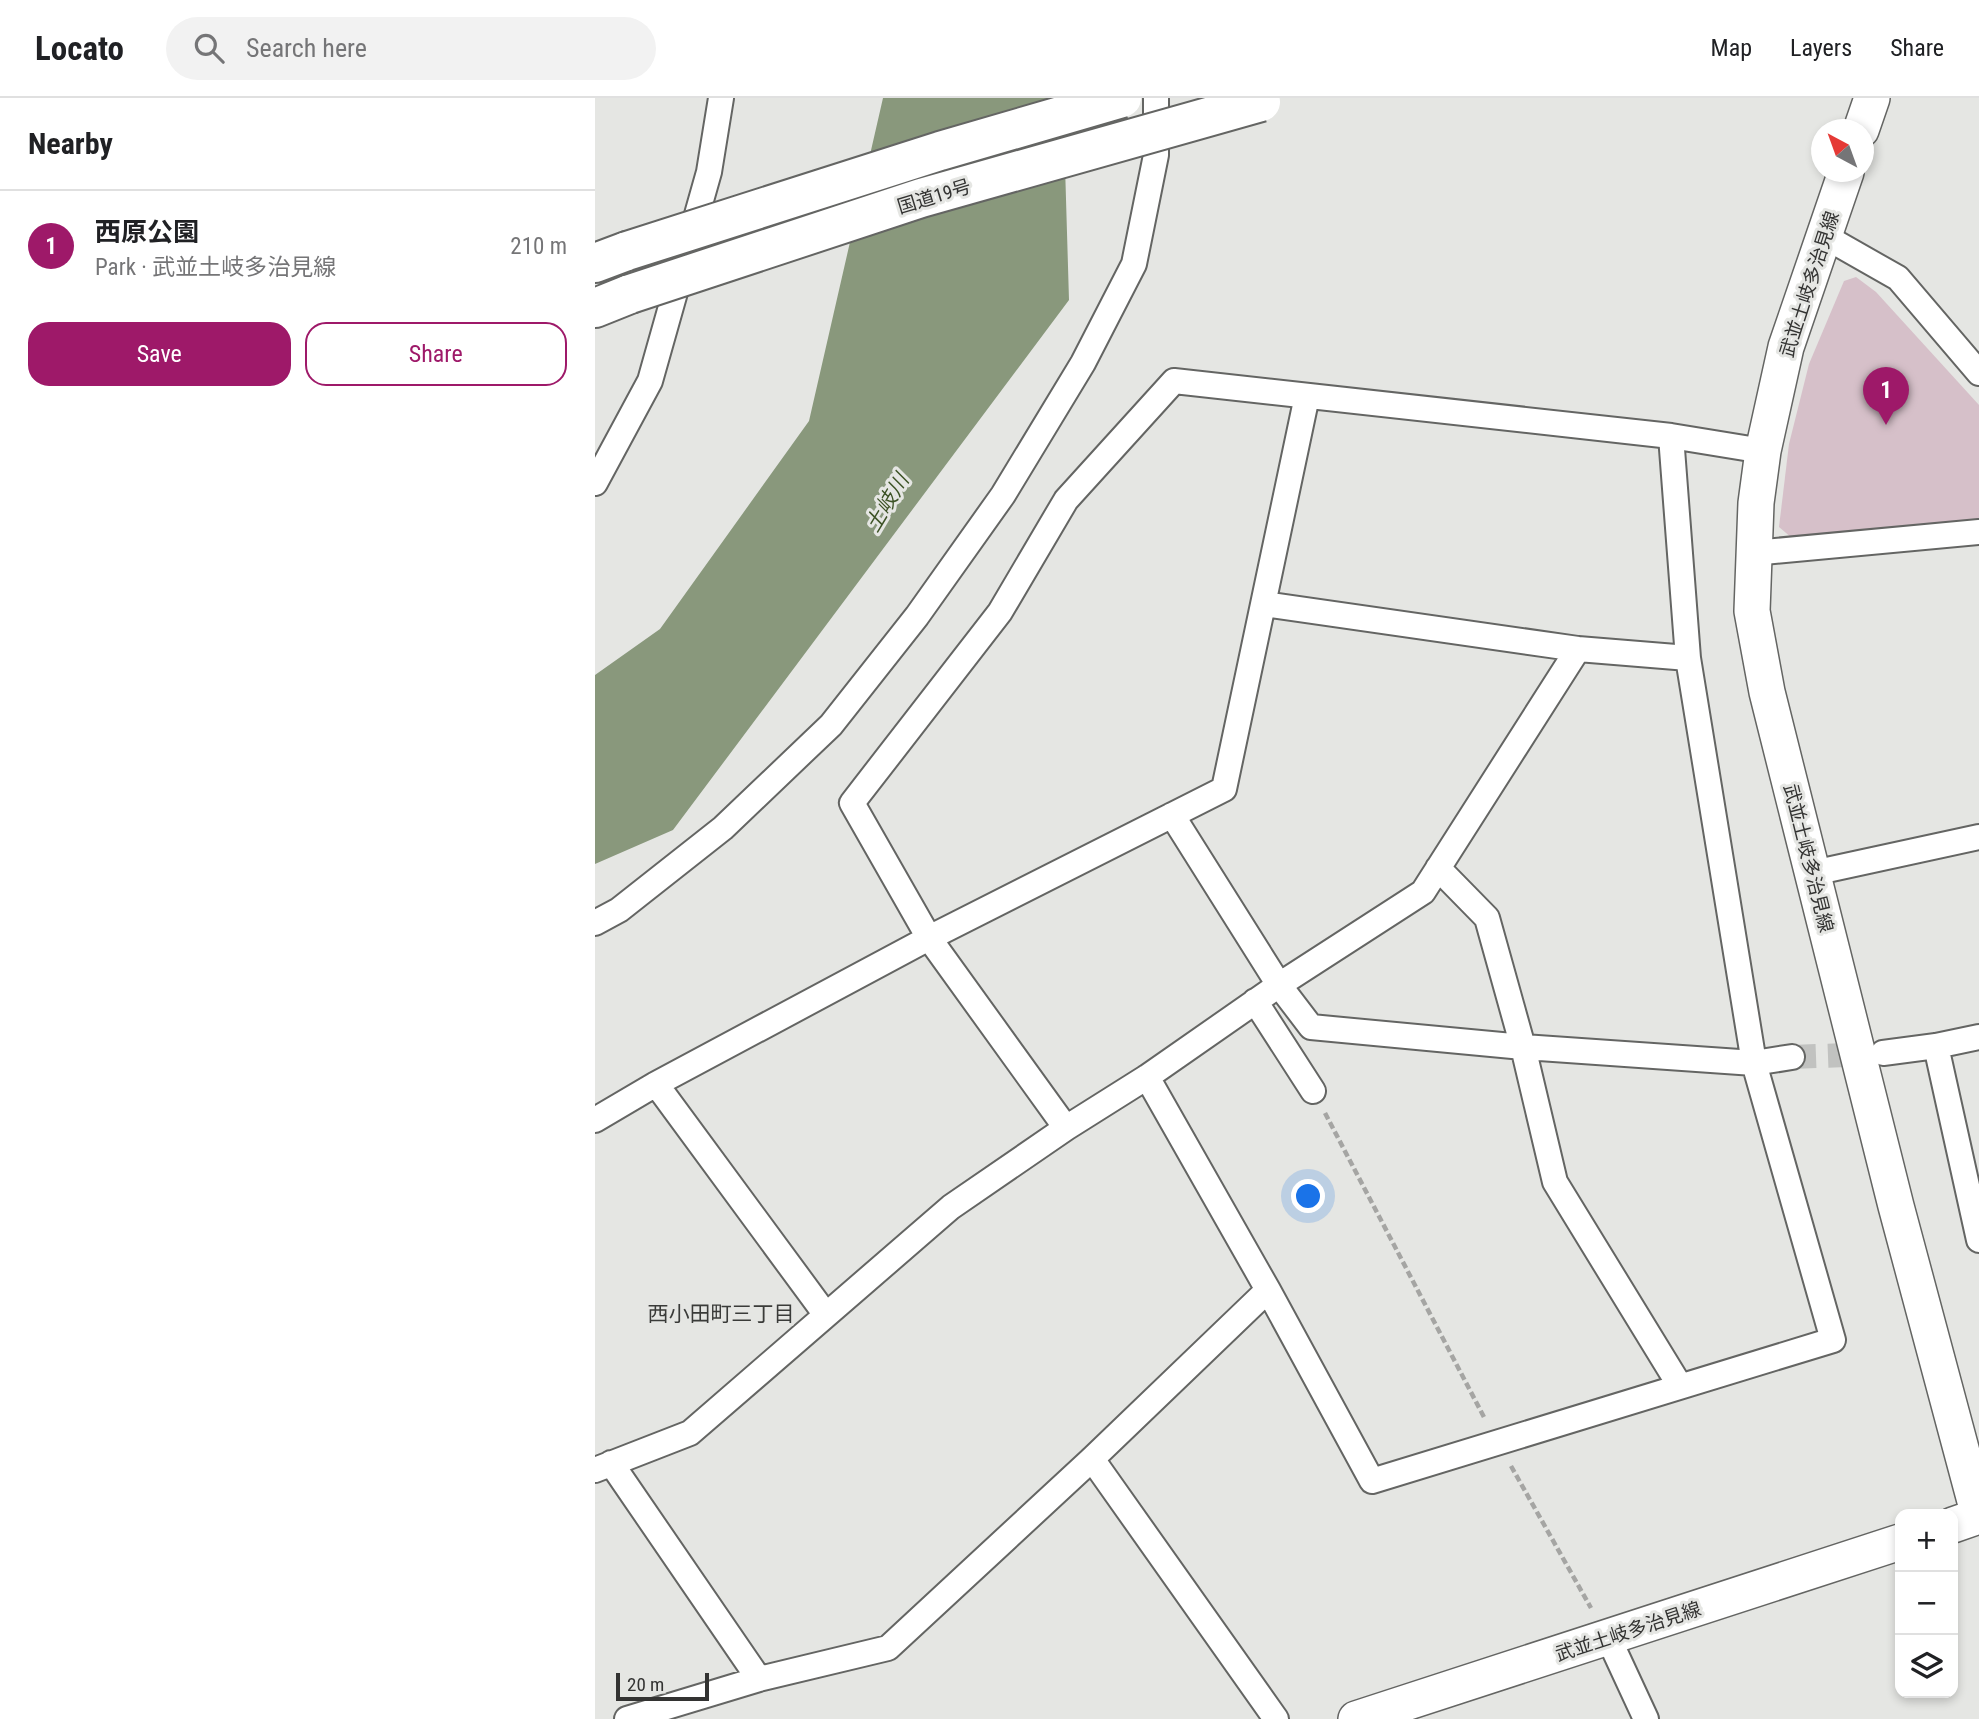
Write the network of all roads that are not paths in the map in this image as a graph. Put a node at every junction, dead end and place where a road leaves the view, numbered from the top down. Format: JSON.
{"nodes":[{"id":1,"x":721,"y":98,"type":"edge"},
{"id":2,"x":1122,"y":98,"type":"edge"},
{"id":3,"x":1156,"y":98,"type":"edge"},
{"id":4,"x":1872,"y":98,"type":"edge"},
{"id":5,"x":1269,"y":100,"type":"edge"},
{"id":6,"x":1865,"y":119,"type":"edge"},
{"id":7,"x":1843,"y":182,"type":"edge"},
{"id":8,"x":1824,"y":236,"type":"junction"},
{"id":9,"x":611,"y":257,"type":"edge"},
{"id":10,"x":595,"y":308,"type":"edge"},
{"id":11,"x":1977,"y":362,"type":"edge"},
{"id":12,"x":1307,"y":396,"type":"junction"},
{"id":13,"x":1671,"y":436,"type":"junction"},
{"id":14,"x":1763,"y":451,"type":"junction"},
{"id":15,"x":595,"y":483,"type":"edge"},
{"id":16,"x":1979,"y":532,"type":"edge"},
{"id":17,"x":1753,"y":553,"type":"junction"},
{"id":18,"x":1264,"y":604,"type":"junction"},
{"id":19,"x":1578,"y":649,"type":"junction"},
{"id":20,"x":1688,"y":658,"type":"junction"},
{"id":21,"x":1172,"y":815,"type":"junction"},
{"id":22,"x":1979,"y":837,"type":"edge"},
{"id":23,"x":1439,"y":868,"type":"junction"},
{"id":24,"x":1814,"y":873,"type":"junction"},
{"id":25,"x":595,"y":923,"type":"edge"},
{"id":26,"x":929,"y":938,"type":"junction"},
{"id":27,"x":1279,"y":985,"type":"junction"},
{"id":28,"x":1255,"y":1001,"type":"junction"},
{"id":29,"x":1979,"y":1037,"type":"edge"},
{"id":30,"x":1936,"y":1046,"type":"junction"},
{"id":31,"x":1523,"y":1047,"type":"junction"},
{"id":32,"x":1883,"y":1053,"type":"tunnel mouth"},
{"id":33,"x":1792,"y":1057,"type":"tunnel mouth"},
{"id":34,"x":1754,"y":1062,"type":"junction"},
{"id":35,"x":1147,"y":1077,"type":"junction"},
{"id":36,"x":656,"y":1084,"type":"junction"},
{"id":37,"x":1313,"y":1091,"type":"road end"},
{"id":38,"x":595,"y":1120,"type":"edge"},
{"id":39,"x":1066,"y":1128,"type":"junction"},
{"id":40,"x":1979,"y":1240,"type":"edge"},
{"id":41,"x":1268,"y":1290,"type":"junction"},
{"id":42,"x":826,"y":1315,"type":"junction"},
{"id":43,"x":1680,"y":1386,"type":"junction"},
{"id":44,"x":1091,"y":1459,"type":"junction"},
{"id":45,"x":603,"y":1466,"type":"edge"},
{"id":46,"x":1979,"y":1516,"type":"edge"},
{"id":47,"x":1958,"y":1523,"type":"edge"},
{"id":48,"x":1895,"y":1544,"type":"edge"},
{"id":49,"x":1608,"y":1637,"type":"junction"},
{"id":50,"x":759,"y":1679,"type":"junction"},
{"id":51,"x":627,"y":1719,"type":"edge"},
{"id":52,"x":1276,"y":1719,"type":"edge"},
{"id":53,"x":1356,"y":1719,"type":"edge"},
{"id":54,"x":1646,"y":1719,"type":"edge"}],
"edges":[{"from":1,"to":15,"type":"street"},
{"from":2,"to":9,"type":"highway","bridge":true},
{"from":3,"to":25,"type":"street"},
{"from":4,"to":6,"type":"main road"},
{"from":5,"to":10,"type":"highway","name":"国道19号","bridge":true},
{"from":7,"to":8,"type":"main road","name":"武並土岐多治見線"},
{"from":8,"to":11,"type":"street"},
{"from":8,"to":14,"type":"main road","name":"武並土岐多治見線"},
{"from":12,"to":13,"type":"street"},
{"from":12,"to":18,"type":"street"},
{"from":12,"to":26,"type":"street"},
{"from":13,"to":14,"type":"street"},
{"from":13,"to":20,"type":"street"},
{"from":14,"to":17,"type":"main road","name":"武並土岐多治見線"},
{"from":16,"to":17,"type":"street"},
{"from":17,"to":24,"type":"main road","name":"武並土岐多治見線"},
{"from":18,"to":19,"type":"street"},
{"from":18,"to":21,"type":"street"},
{"from":19,"to":20,"type":"street"},
{"from":19,"to":23,"type":"street"},
{"from":20,"to":34,"type":"street"},
{"from":21,"to":26,"type":"street"},
{"from":21,"to":27,"type":"street"},
{"from":22,"to":24,"type":"street"},
{"from":23,"to":27,"type":"street"},
{"from":23,"to":31,"type":"street"},
{"from":24,"to":46,"type":"main road","name":"武並土岐多治見線"},
{"from":26,"to":36,"type":"street"},
{"from":26,"to":39,"type":"street"},
{"from":27,"to":28,"type":"street"},
{"from":27,"to":31,"type":"street"},
{"from":28,"to":35,"type":"street"},
{"from":28,"to":37,"type":"street"},
{"from":29,"to":30,"type":"street"},
{"from":30,"to":32,"type":"street"},
{"from":30,"to":40,"type":"street"},
{"from":31,"to":34,"type":"street"},
{"from":31,"to":43,"type":"street"},
{"from":33,"to":34,"type":"street"},
{"from":34,"to":43,"type":"street"},
{"from":35,"to":39,"type":"street"},
{"from":35,"to":41,"type":"street"},
{"from":36,"to":38,"type":"street"},
{"from":36,"to":42,"type":"street"},
{"from":39,"to":42,"type":"street"},
{"from":41,"to":43,"type":"street"},
{"from":41,"to":44,"type":"street"},
{"from":42,"to":45,"type":"street"},
{"from":44,"to":50,"type":"street"},
{"from":44,"to":52,"type":"street"},
{"from":45,"to":50,"type":"street"},
{"from":46,"to":47,"type":"main road","name":"武並土岐多治見線"},
{"from":48,"to":49,"type":"main road","name":"武並土岐多治見線"},
{"from":49,"to":53,"type":"main road","name":"武並土岐多治見線"},
{"from":49,"to":54,"type":"street"},
{"from":50,"to":51,"type":"street"}]}
